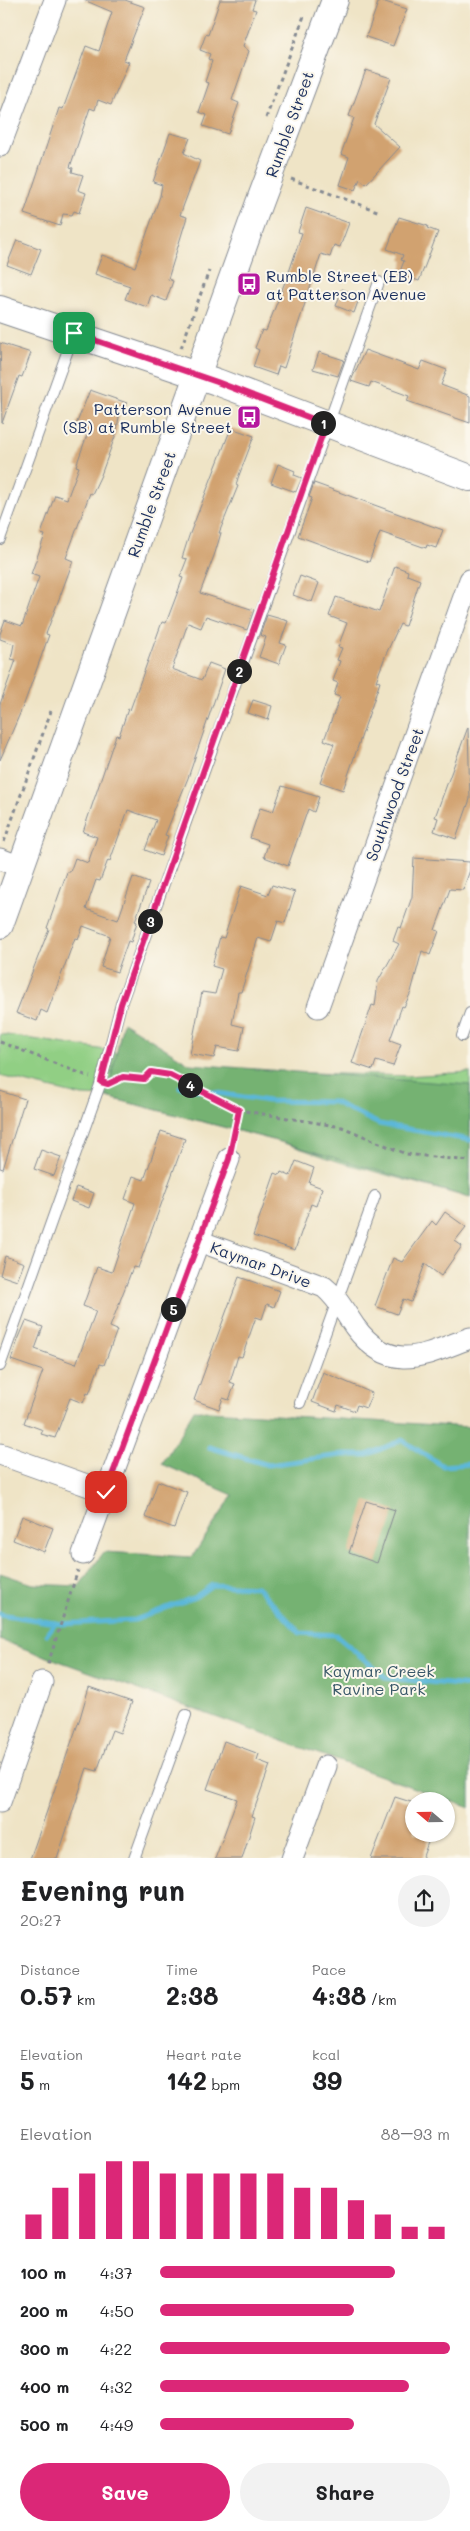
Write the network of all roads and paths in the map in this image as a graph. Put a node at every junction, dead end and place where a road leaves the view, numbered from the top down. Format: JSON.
{"nodes":[{"id":1,"x":55,"y":0,"type":"edge"},
{"id":2,"x":334,"y":0,"type":"edge"},
{"id":3,"x":0,"y":146,"type":"edge"},
{"id":4,"x":288,"y":178,"type":"dead end"},
{"id":5,"x":380,"y":212,"type":"dead end"},
{"id":6,"x":379,"y":282,"type":"dead end"},
{"id":7,"x":0,"y":309,"type":"edge"},
{"id":8,"x":74,"y":333,"type":"junction"},
{"id":9,"x":197,"y":375,"type":"junction"},
{"id":10,"x":326,"y":424,"type":"junction"},
{"id":11,"x":470,"y":478,"type":"edge"},
{"id":12,"x":0,"y":539,"type":"edge"},
{"id":13,"x":470,"y":580,"type":"edge"},
{"id":14,"x":463,"y":620,"type":"edge"},
{"id":15,"x":11,"y":863,"type":"edge"},
{"id":16,"x":0,"y":925,"type":"edge"},
{"id":17,"x":318,"y":1007,"type":"dead end"},
{"id":18,"x":470,"y":1013,"type":"edge"},
{"id":19,"x":462,"y":1036,"type":"dead end"},
{"id":20,"x":0,"y":1042,"type":"edge"},
{"id":21,"x":101,"y":1082,"type":"junction"},
{"id":22,"x":239,"y":1110,"type":"junction"},
{"id":23,"x":229,"y":1159,"type":"joint"},
{"id":24,"x":470,"y":1161,"type":"edge"},
{"id":25,"x":375,"y":1196,"type":"dead end"},
{"id":26,"x":199,"y":1241,"type":"junction"},
{"id":27,"x":337,"y":1299,"type":"junction"},
{"id":28,"x":470,"y":1338,"type":"edge"},
{"id":29,"x":0,"y":1366,"type":"edge"},
{"id":30,"x":300,"y":1403,"type":"dead end"},
{"id":31,"x":0,"y":1454,"type":"edge"},
{"id":32,"x":106,"y":1492,"type":"junction"},
{"id":33,"x":83,"y":1554,"type":"joint"},
{"id":34,"x":42,"y":1682,"type":"joint"},
{"id":35,"x":186,"y":1715,"type":"dead end"},
{"id":36,"x":326,"y":1766,"type":"dead end"},
{"id":37,"x":0,"y":1802,"type":"edge"},
{"id":38,"x":134,"y":1858,"type":"edge"},
{"id":39,"x":292,"y":1858,"type":"edge"}],
"edges":[{"from":1,"to":3,"type":"street"},
{"from":2,"to":9,"type":"street","name":"Rumble Street"},
{"from":4,"to":5,"type":"path"},
{"from":6,"to":10,"type":"lane"},
{"from":7,"to":8,"type":"street"},
{"from":8,"to":9,"type":"street"},
{"from":8,"to":12,"type":"lane"},
{"from":9,"to":10,"type":"street"},
{"from":9,"to":15,"type":"street","name":"Rumble Street"},
{"from":10,"to":11,"type":"street"},
{"from":10,"to":21,"type":"lane"},
{"from":13,"to":14,"type":"street","name":"Southwood Street"},
{"from":14,"to":17,"type":"street","name":"Southwood Street"},
{"from":15,"to":16,"type":"street","name":"Rumble Street"},
{"from":18,"to":19,"type":"lane"},
{"from":20,"to":21,"type":"path"},
{"from":21,"to":22,"type":"path"},
{"from":21,"to":29,"type":"lane"},
{"from":22,"to":23,"type":"path"},
{"from":22,"to":24,"type":"path"},
{"from":23,"to":26,"type":"street"},
{"from":25,"to":27,"type":"lane"},
{"from":26,"to":27,"type":"street","name":"Kaymar Drive"},
{"from":26,"to":32,"type":"street"},
{"from":27,"to":28,"type":"street","name":"Kaymar Drive"},
{"from":27,"to":30,"type":"lane"},
{"from":31,"to":32,"type":"street"},
{"from":32,"to":33,"type":"street"},
{"from":33,"to":34,"type":"path"},
{"from":34,"to":37,"type":"street"},
{"from":35,"to":38,"type":"lane"},
{"from":36,"to":39,"type":"street"}]}
